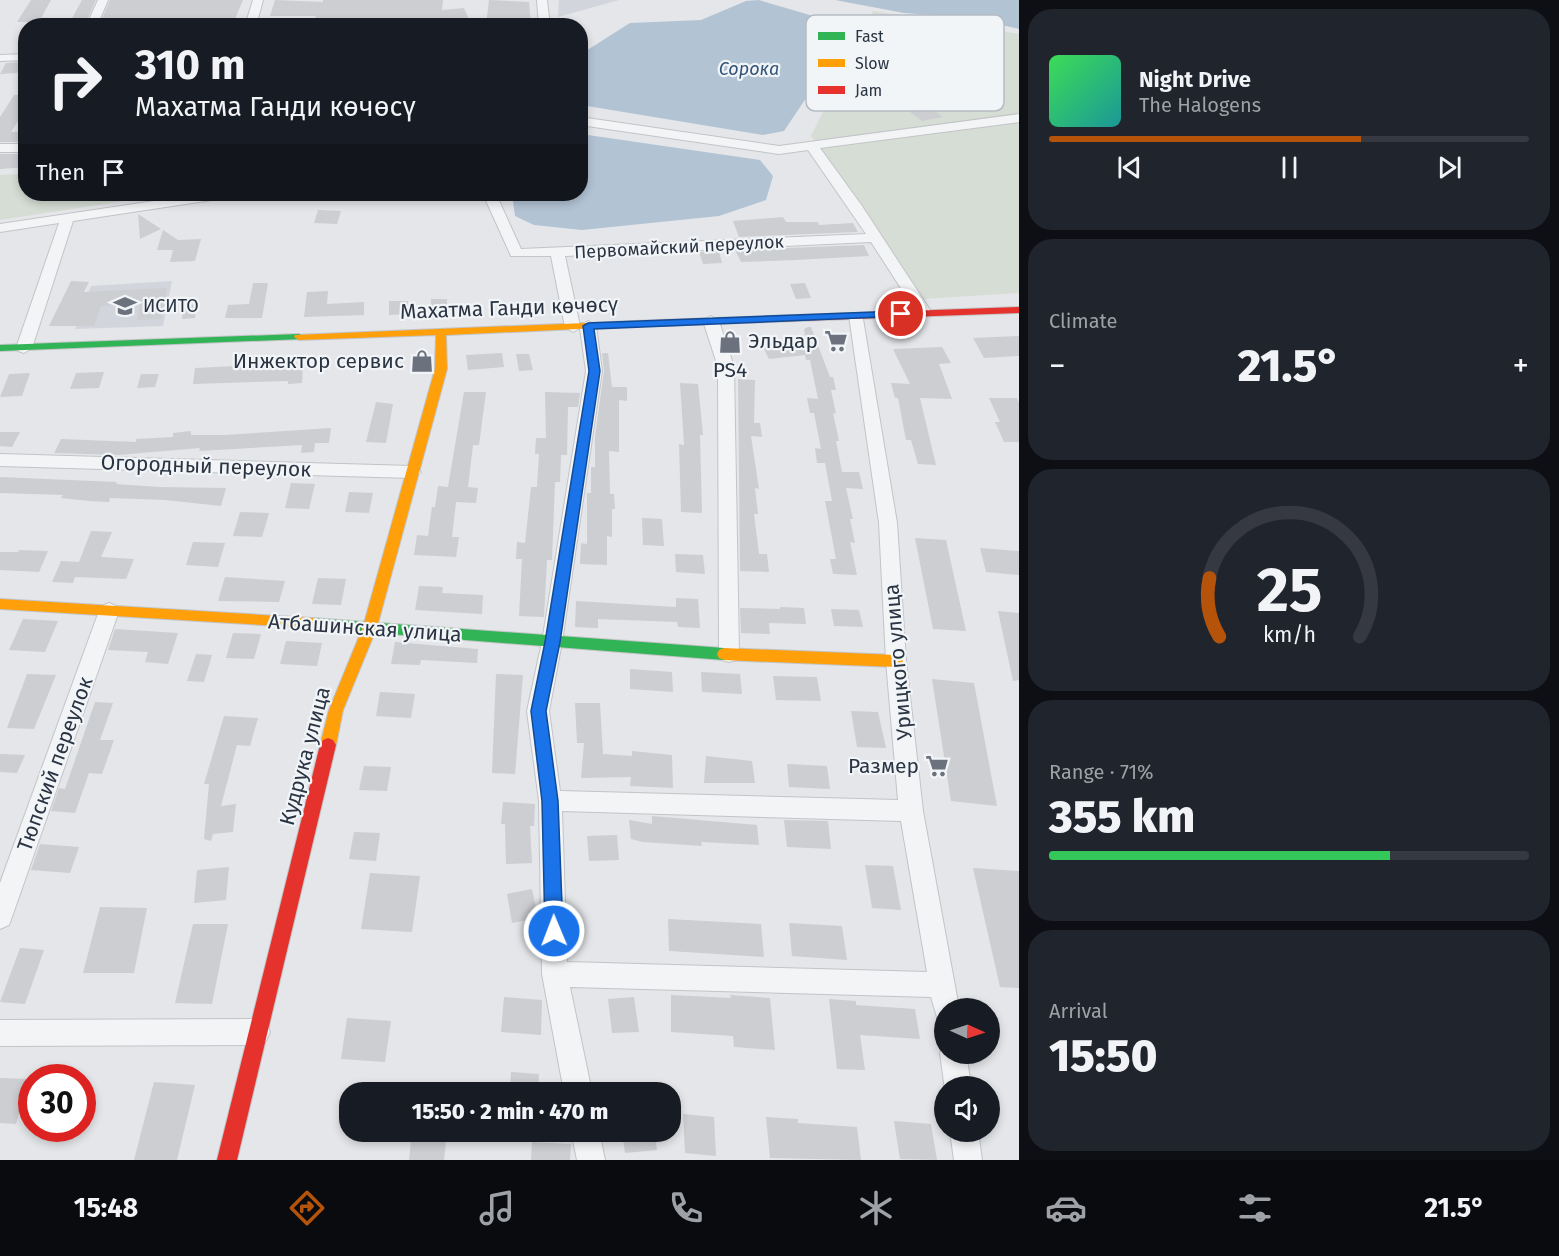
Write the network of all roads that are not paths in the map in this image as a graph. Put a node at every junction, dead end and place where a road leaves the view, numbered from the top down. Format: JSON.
{"nodes":[{"id":1,"x":104,"y":0,"type":"edge"},
{"id":2,"x":258,"y":0,"type":"edge"},
{"id":3,"x":542,"y":0,"type":"edge"},
{"id":4,"x":95,"y":18,"type":"edge"},
{"id":5,"x":252,"y":18,"type":"edge"},
{"id":6,"x":544,"y":18,"type":"edge"},
{"id":7,"x":18,"y":57,"type":"edge"},
{"id":8,"x":0,"y":58,"type":"edge"},
{"id":9,"x":1019,"y":118,"type":"edge"},
{"id":10,"x":588,"y":122,"type":"edge"},
{"id":11,"x":812,"y":146,"type":"junction"},
{"id":12,"x":0,"y":148,"type":"edge"},
{"id":13,"x":18,"y":148,"type":"edge"},
{"id":14,"x":149,"y":201,"type":"edge"},
{"id":15,"x":175,"y":201,"type":"edge"},
{"id":16,"x":493,"y":201,"type":"edge"},
{"id":17,"x":68,"y":216,"type":"junction"},
{"id":18,"x":0,"y":223,"type":"edge"},
{"id":19,"x":0,"y":228,"type":"edge"},
{"id":20,"x":876,"y":238,"type":"junction"},
{"id":21,"x":558,"y":252,"type":"junction"},
{"id":22,"x":1019,"y":310,"type":"edge"},
{"id":23,"x":924,"y":313,"type":"junction"},
{"id":24,"x":857,"y":316,"type":"junction"},
{"id":25,"x":711,"y":321,"type":"junction"},
{"id":26,"x":581,"y":326,"type":"junction"},
{"id":27,"x":441,"y":332,"type":"junction"},
{"id":28,"x":0,"y":348,"type":"edge"},
{"id":29,"x":24,"y":348,"type":"junction"},
{"id":30,"x":0,"y":460,"type":"edge"},
{"id":31,"x":412,"y":472,"type":"junction"},
{"id":32,"x":0,"y":604,"type":"edge"},
{"id":33,"x":109,"y":611,"type":"junction"},
{"id":34,"x":370,"y":627,"type":"junction"},
{"id":35,"x":552,"y":642,"type":"junction"},
{"id":36,"x":729,"y":654,"type":"junction"},
{"id":37,"x":896,"y":661,"type":"junction"},
{"id":38,"x":550,"y":801,"type":"junction"},
{"id":39,"x":911,"y":812,"type":"junction"},
{"id":40,"x":0,"y":917,"type":"edge"},
{"id":41,"x":555,"y":974,"type":"junction"},
{"id":42,"x":944,"y":997,"type":"edge"},
{"id":43,"x":257,"y":1032,"type":"junction"},
{"id":44,"x":0,"y":1033,"type":"edge"},
{"id":45,"x":576,"y":1082,"type":"edge"},
{"id":46,"x":587,"y":1142,"type":"edge"},
{"id":47,"x":966,"y":1142,"type":"edge"},
{"id":48,"x":227,"y":1160,"type":"edge"},
{"id":49,"x":591,"y":1160,"type":"edge"},
{"id":50,"x":968,"y":1160,"type":"edge"}],
"edges":[{"from":1,"to":4,"type":"street"},
{"from":2,"to":5,"type":"street"},
{"from":3,"to":6,"type":"street"},
{"from":7,"to":8,"type":"street"},
{"from":9,"to":11,"type":"street"},
{"from":10,"to":11,"type":"street"},
{"from":11,"to":20,"type":"street"},
{"from":12,"to":13,"type":"street"},
{"from":14,"to":18,"type":"street"},
{"from":15,"to":17,"type":"street"},
{"from":16,"to":21,"type":"street"},
{"from":17,"to":19,"type":"street"},
{"from":17,"to":29,"type":"street"},
{"from":20,"to":21,"type":"street","name":"Первомайский переулок"},
{"from":20,"to":23,"type":"street"},
{"from":21,"to":26,"type":"street","name":"Первомайский переулок"},
{"from":22,"to":23,"type":"street","name":"Махатма Ганди көчөсү"},
{"from":23,"to":24,"type":"street","name":"Махатма Ганди көчөсү"},
{"from":24,"to":25,"type":"street","name":"Махатма Ганди көчөсү"},
{"from":24,"to":37,"type":"street","name":"Урицкого улица"},
{"from":25,"to":26,"type":"street","name":"Махатма Ганди көчөсү"},
{"from":25,"to":36,"type":"street"},
{"from":26,"to":27,"type":"street","name":"Махатма Ганди көчөсү"},
{"from":26,"to":35,"type":"street","name":"Первомайский переулок"},
{"from":27,"to":29,"type":"street","name":"Махатма Ганди көчөсү"},
{"from":27,"to":31,"type":"street","name":"Кудрука улица"},
{"from":28,"to":29,"type":"street","name":"Махатма Ганди көчөсү"},
{"from":30,"to":31,"type":"street","name":"Огородный переулок"},
{"from":31,"to":34,"type":"street","name":"Кудрука улица"},
{"from":32,"to":33,"type":"street","name":"Атбашинская улица"},
{"from":33,"to":34,"type":"street","name":"Атбашинская улица"},
{"from":33,"to":40,"type":"street","name":"Тюпский переулок"},
{"from":34,"to":35,"type":"street","name":"Атбашинская улица"},
{"from":34,"to":43,"type":"street","name":"Кудрука улица"},
{"from":35,"to":36,"type":"street","name":"Атбашинская улица"},
{"from":35,"to":38,"type":"street","name":"Первомайский переулок"},
{"from":36,"to":37,"type":"street","name":"Атбашинская улица"},
{"from":37,"to":39,"type":"street","name":"Урицкого улица"},
{"from":38,"to":39,"type":"street"},
{"from":38,"to":41,"type":"street","name":"Первомайский переулок"},
{"from":39,"to":42,"type":"street","name":"Урицкого улица"},
{"from":41,"to":42,"type":"street"},
{"from":41,"to":45,"type":"street","name":"Первомайский переулок"},
{"from":43,"to":44,"type":"street"},
{"from":43,"to":48,"type":"street","name":"Кудрука улица"},
{"from":46,"to":49,"type":"street"},
{"from":47,"to":50,"type":"street"}]}
